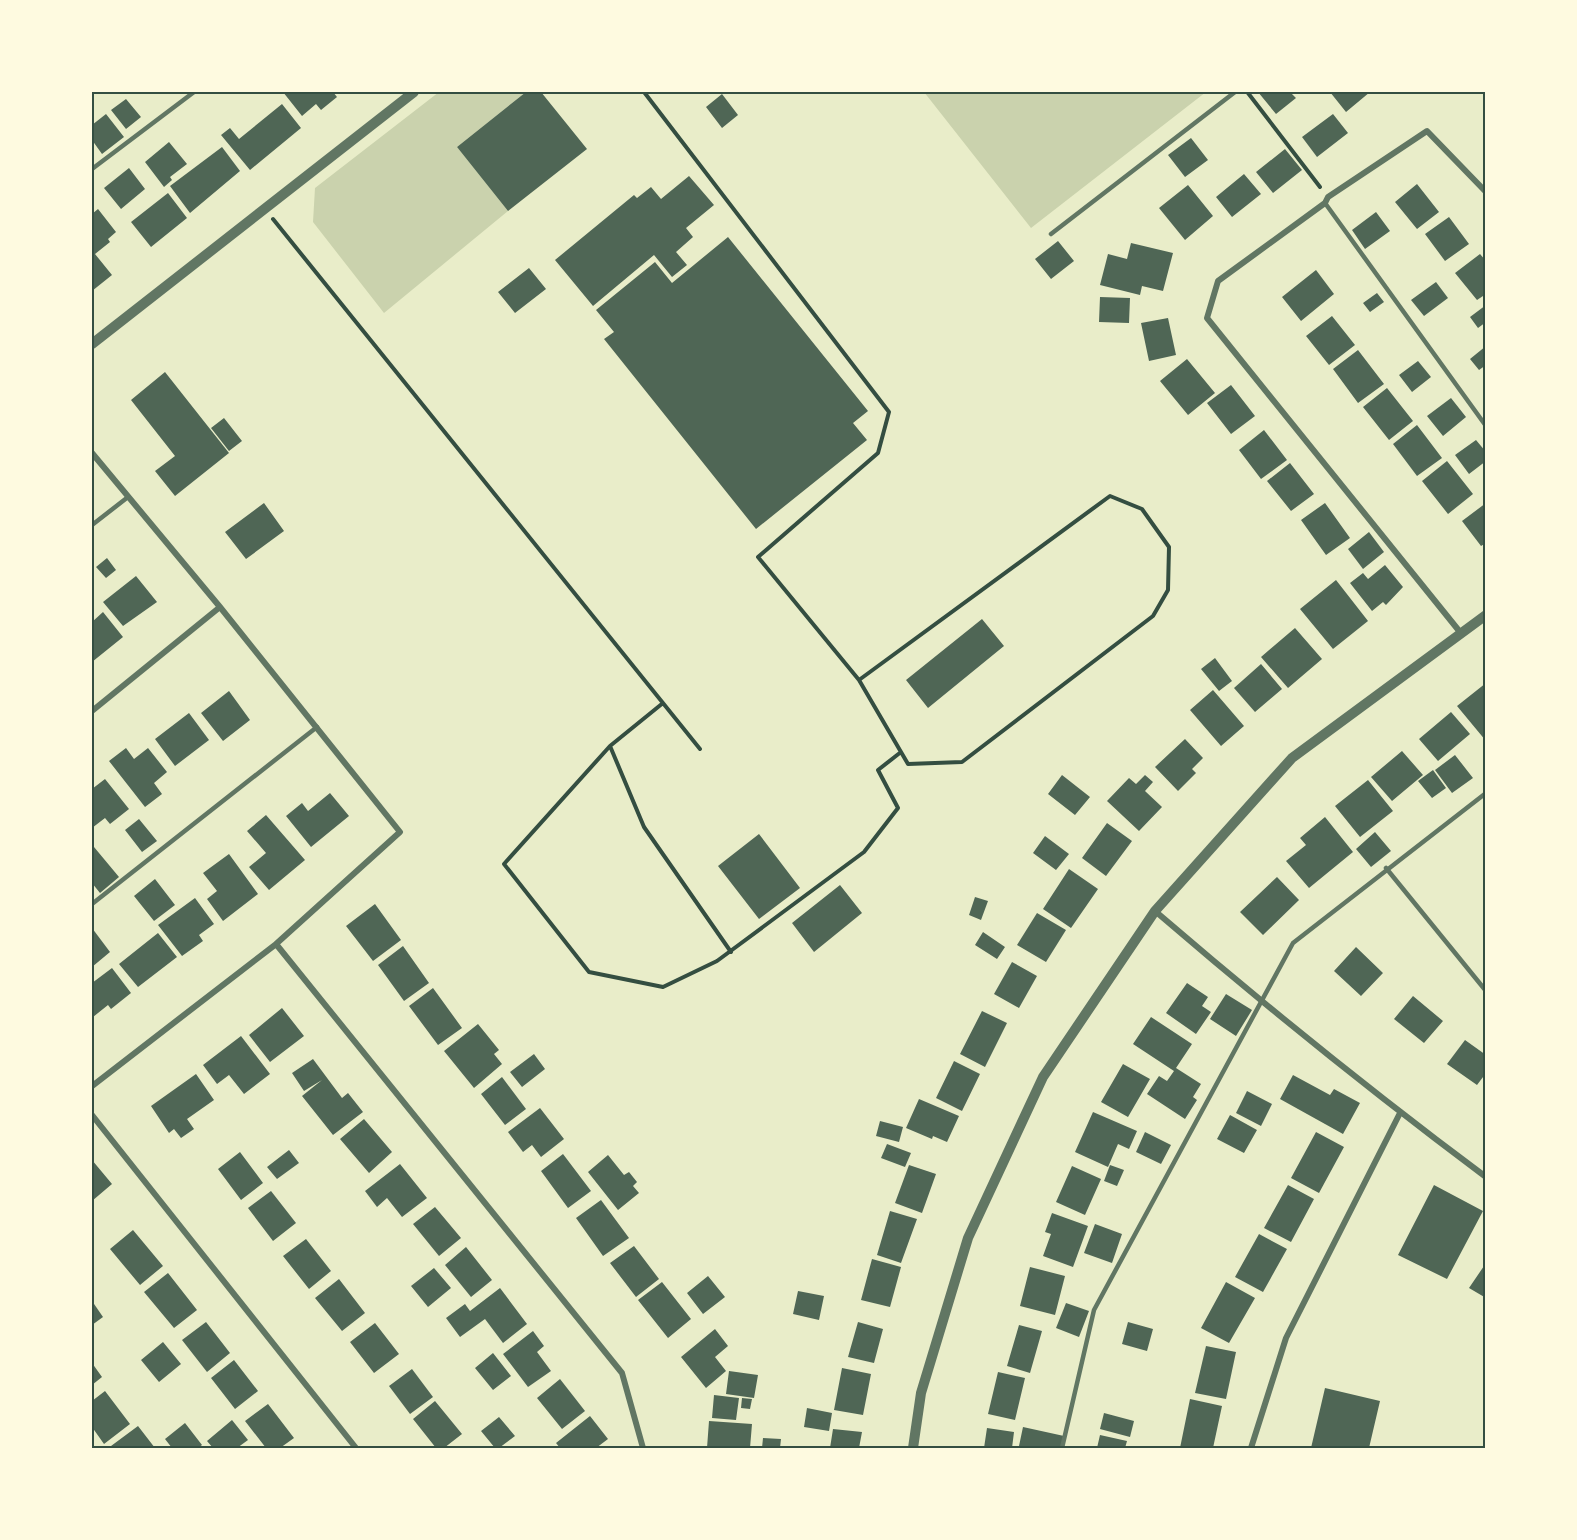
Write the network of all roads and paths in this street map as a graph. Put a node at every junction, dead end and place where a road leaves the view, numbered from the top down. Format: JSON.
{"nodes":[{"id":1,"x":194,"y":92,"type":"edge"},
{"id":2,"x":414,"y":92,"type":"edge"},
{"id":3,"x":644,"y":92,"type":"edge"},
{"id":4,"x":1235,"y":92,"type":"edge"},
{"id":5,"x":1246,"y":92,"type":"edge"},
{"id":6,"x":92,"y":169,"type":"edge"},
{"id":7,"x":1485,"y":192,"type":"edge"},
{"id":8,"x":1327,"y":200,"type":"junction"},
{"id":9,"x":265,"y":209,"type":"junction"},
{"id":10,"x":1051,"y":234,"type":"dead end"},
{"id":11,"x":92,"y":344,"type":"edge"},
{"id":12,"x":1485,"y":426,"type":"edge"},
{"id":13,"x":92,"y":453,"type":"edge"},
{"id":14,"x":128,"y":497,"type":"junction"},
{"id":15,"x":92,"y":525,"type":"edge"},
{"id":16,"x":220,"y":608,"type":"junction"},
{"id":17,"x":1485,"y":615,"type":"edge"},
{"id":18,"x":1460,"y":632,"type":"junction"},
{"id":19,"x":859,"y":680,"type":"junction"},
{"id":20,"x":663,"y":703,"type":"junction"},
{"id":21,"x":92,"y":711,"type":"edge"},
{"id":22,"x":317,"y":727,"type":"junction"},
{"id":23,"x":610,"y":746,"type":"junction"},
{"id":24,"x":700,"y":749,"type":"dead end"},
{"id":25,"x":901,"y":752,"type":"junction"},
{"id":26,"x":1485,"y":792,"type":"edge"},
{"id":27,"x":1386,"y":868,"type":"junction"},
{"id":28,"x":92,"y":904,"type":"edge"},
{"id":29,"x":1155,"y":911,"type":"junction"},
{"id":30,"x":276,"y":944,"type":"junction"},
{"id":31,"x":731,"y":952,"type":"junction"},
{"id":32,"x":1485,"y":991,"type":"edge"},
{"id":33,"x":1261,"y":1002,"type":"junction"},
{"id":34,"x":92,"y":1086,"type":"edge"},
{"id":35,"x":1400,"y":1113,"type":"junction"},
{"id":36,"x":92,"y":1115,"type":"edge"},
{"id":37,"x":1485,"y":1177,"type":"edge"},
{"id":38,"x":356,"y":1449,"type":"edge"},
{"id":39,"x":644,"y":1449,"type":"edge"},
{"id":40,"x":913,"y":1449,"type":"edge"},
{"id":41,"x":1062,"y":1449,"type":"edge"},
{"id":42,"x":1251,"y":1449,"type":"edge"}],
"edges":[{"from":1,"to":6,"type":"lane"},
{"from":2,"to":9,"type":"street"},
{"from":3,"to":19,"type":"path"},
{"from":4,"to":10,"type":"lane"},
{"from":5,"to":8,"type":"path"},
{"from":7,"to":8,"type":"street"},
{"from":8,"to":12,"type":"lane"},
{"from":8,"to":18,"type":"street"},
{"from":9,"to":11,"type":"street"},
{"from":9,"to":20,"type":"path"},
{"from":13,"to":14,"type":"street"},
{"from":14,"to":15,"type":"lane"},
{"from":14,"to":16,"type":"street"},
{"from":16,"to":21,"type":"street"},
{"from":16,"to":22,"type":"street"},
{"from":17,"to":18,"type":"street"},
{"from":18,"to":29,"type":"street"},
{"from":19,"to":25,"type":"path"},
{"from":19,"to":25,"type":"path"},
{"from":20,"to":23,"type":"path"},
{"from":20,"to":24,"type":"path"},
{"from":22,"to":28,"type":"lane"},
{"from":22,"to":30,"type":"street"},
{"from":23,"to":31,"type":"path"},
{"from":23,"to":31,"type":"path"},
{"from":25,"to":31,"type":"path"},
{"from":26,"to":27,"type":"lane"},
{"from":27,"to":32,"type":"lane"},
{"from":27,"to":33,"type":"lane"},
{"from":29,"to":33,"type":"street"},
{"from":29,"to":40,"type":"street"},
{"from":30,"to":34,"type":"street"},
{"from":30,"to":39,"type":"street"},
{"from":33,"to":35,"type":"street"},
{"from":33,"to":41,"type":"lane"},
{"from":35,"to":37,"type":"street"},
{"from":35,"to":42,"type":"street"},
{"from":36,"to":38,"type":"street"}]}
